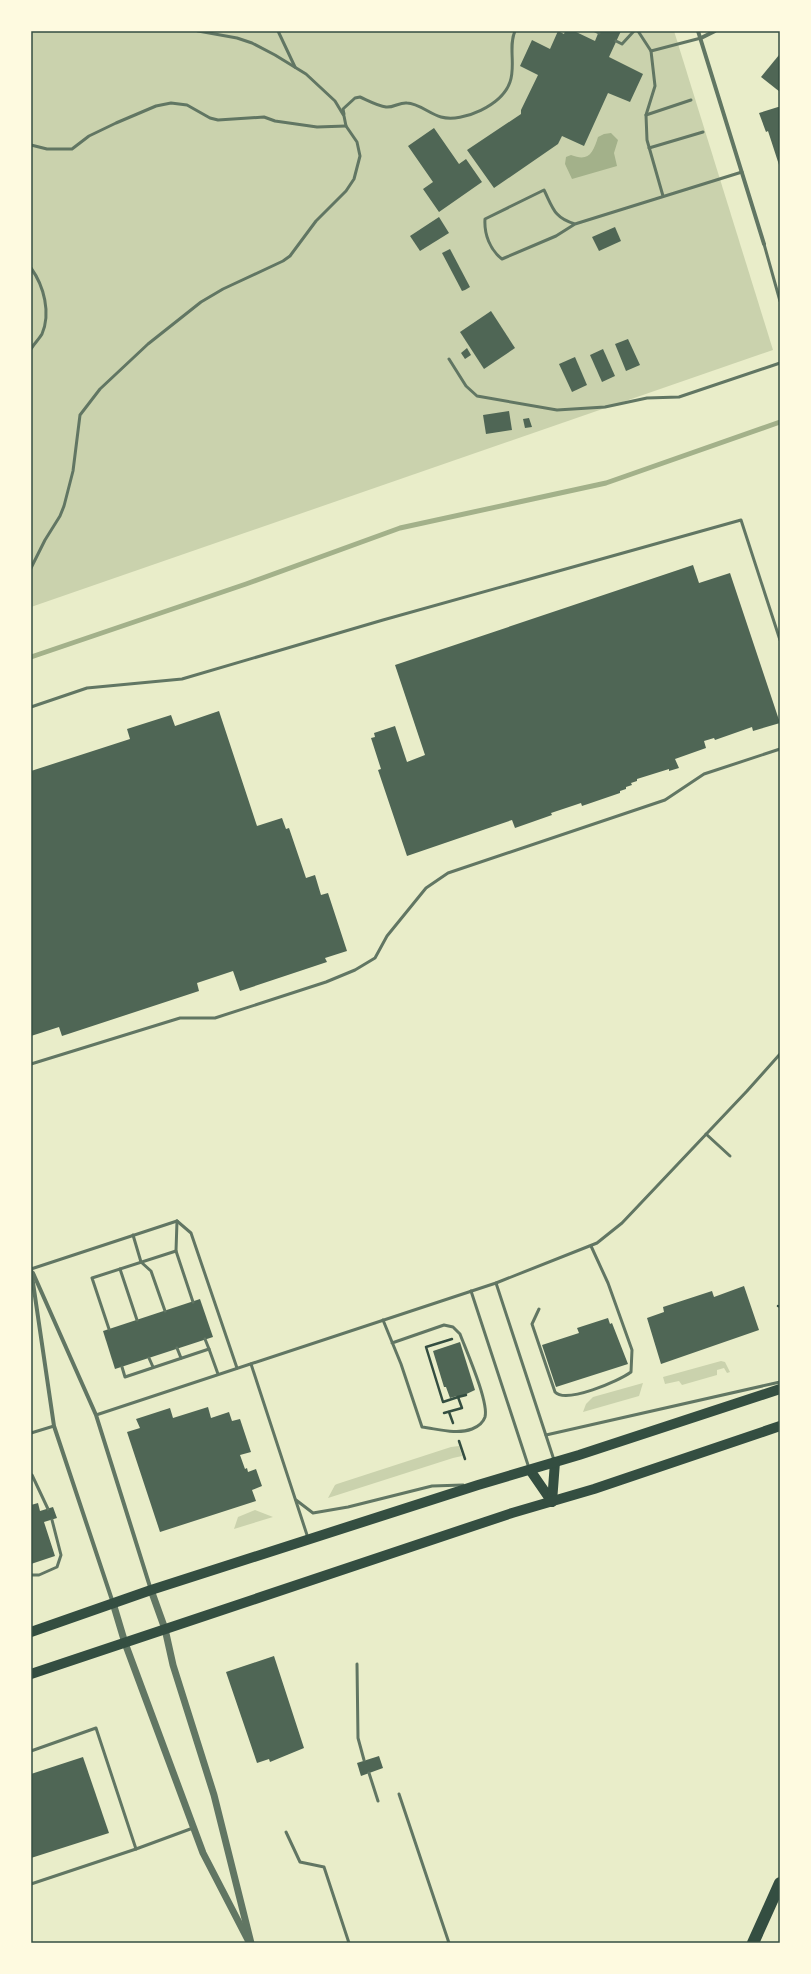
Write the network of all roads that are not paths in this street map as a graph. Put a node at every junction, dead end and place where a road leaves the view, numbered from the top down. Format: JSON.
{"nodes":[{"id":1,"x":198,"y":31,"type":"edge"},
{"id":2,"x":278,"y":31,"type":"edge"},
{"id":3,"x":515,"y":31,"type":"edge"},
{"id":4,"x":634,"y":31,"type":"edge"},
{"id":5,"x":638,"y":31,"type":"edge"},
{"id":6,"x":698,"y":31,"type":"edge"},
{"id":7,"x":715,"y":31,"type":"edge"},
{"id":8,"x":701,"y":38,"type":"junction"},
{"id":9,"x":616,"y":41,"type":"dead end"},
{"id":10,"x":651,"y":51,"type":"junction"},
{"id":11,"x":296,"y":68,"type":"junction"},
{"id":12,"x":691,"y":100,"type":"dead end"},
{"id":13,"x":646,"y":115,"type":"junction"},
{"id":14,"x":344,"y":116,"type":"junction"},
{"id":15,"x":346,"y":126,"type":"junction"},
{"id":16,"x":703,"y":132,"type":"dead end"},
{"id":17,"x":31,"y":145,"type":"edge"},
{"id":18,"x":649,"y":148,"type":"junction"},
{"id":19,"x":742,"y":172,"type":"junction"},
{"id":20,"x":663,"y":196,"type":"junction"},
{"id":21,"x":575,"y":224,"type":"junction"},
{"id":22,"x":764,"y":244,"type":"joint"},
{"id":23,"x":31,"y":268,"type":"edge"},
{"id":24,"x":780,"y":302,"type":"edge"},
{"id":25,"x":31,"y":349,"type":"edge"},
{"id":26,"x":449,"y":359,"type":"dead end"},
{"id":27,"x":780,"y":363,"type":"edge"},
{"id":28,"x":31,"y":568,"type":"edge"},
{"id":29,"x":780,"y":640,"type":"edge"},
{"id":30,"x":31,"y":707,"type":"edge"},
{"id":31,"x":780,"y":749,"type":"edge"},
{"id":32,"x":780,"y":1054,"type":"edge"},
{"id":33,"x":31,"y":1064,"type":"edge"},
{"id":34,"x":706,"y":1134,"type":"junction"},
{"id":35,"x":730,"y":1156,"type":"dead end"},
{"id":36,"x":177,"y":1221,"type":"junction"},
{"id":37,"x":133,"y":1235,"type":"junction"},
{"id":38,"x":591,"y":1246,"type":"junction"},
{"id":39,"x":176,"y":1251,"type":"junction"},
{"id":40,"x":141,"y":1262,"type":"junction"},
{"id":41,"x":31,"y":1268,"type":"edge"},
{"id":42,"x":120,"y":1269,"type":"junction"},
{"id":43,"x":496,"y":1283,"type":"junction"},
{"id":44,"x":471,"y":1291,"type":"junction"},
{"id":45,"x":193,"y":1302,"type":"dead end"},
{"id":46,"x":539,"y":1309,"type":"dead end"},
{"id":47,"x":165,"y":1310,"type":"dead end"},
{"id":48,"x":137,"y":1320,"type":"dead end"},
{"id":49,"x":383,"y":1320,"type":"junction"},
{"id":50,"x":109,"y":1329,"type":"dead end"},
{"id":51,"x":205,"y":1339,"type":"dead end"},
{"id":52,"x":392,"y":1343,"type":"junction"},
{"id":53,"x":177,"y":1348,"type":"dead end"},
{"id":54,"x":208,"y":1348,"type":"junction"},
{"id":55,"x":150,"y":1358,"type":"dead end"},
{"id":56,"x":181,"y":1358,"type":"junction"},
{"id":57,"x":251,"y":1364,"type":"junction"},
{"id":58,"x":122,"y":1367,"type":"dead end"},
{"id":59,"x":153,"y":1367,"type":"junction"},
{"id":60,"x":237,"y":1368,"type":"junction"},
{"id":61,"x":218,"y":1374,"type":"junction"},
{"id":62,"x":780,"y":1382,"type":"edge"},
{"id":63,"x":780,"y":1389,"type":"edge"},
{"id":64,"x":96,"y":1415,"type":"junction"},
{"id":65,"x":54,"y":1426,"type":"junction"},
{"id":66,"x":780,"y":1426,"type":"edge"},
{"id":67,"x":31,"y":1433,"type":"edge"},
{"id":68,"x":546,"y":1435,"type":"junction"},
{"id":69,"x":555,"y":1462,"type":"junction"},
{"id":70,"x":530,"y":1470,"type":"junction"},
{"id":71,"x":32,"y":1475,"type":"edge"},
{"id":72,"x":478,"y":1485,"type":"junction"},
{"id":73,"x":296,"y":1500,"type":"junction"},
{"id":74,"x":552,"y":1502,"type":"junction"},
{"id":75,"x":48,"y":1509,"type":"dead end"},
{"id":76,"x":52,"y":1520,"type":"dead end"},
{"id":77,"x":309,"y":1540,"type":"junction"},
{"id":78,"x":31,"y":1575,"type":"edge"},
{"id":79,"x":151,"y":1590,"type":"junction"},
{"id":80,"x":113,"y":1604,"type":"junction"},
{"id":81,"x":165,"y":1629,"type":"junction"},
{"id":82,"x":31,"y":1632,"type":"edge"},
{"id":83,"x":125,"y":1643,"type":"junction"},
{"id":84,"x":357,"y":1664,"type":"dead end"},
{"id":85,"x":31,"y":1674,"type":"edge"},
{"id":86,"x":31,"y":1751,"type":"edge"},
{"id":87,"x":364,"y":1760,"type":"dead end"},
{"id":88,"x":369,"y":1773,"type":"dead end"},
{"id":89,"x":399,"y":1794,"type":"dead end"},
{"id":90,"x":378,"y":1801,"type":"dead end"},
{"id":91,"x":194,"y":1828,"type":"junction"},
{"id":92,"x":286,"y":1832,"type":"dead end"},
{"id":93,"x":136,"y":1849,"type":"junction"},
{"id":94,"x":780,"y":1883,"type":"edge"},
{"id":95,"x":31,"y":1884,"type":"edge"},
{"id":96,"x":250,"y":1943,"type":"edge"},
{"id":97,"x":350,"y":1943,"type":"edge"},
{"id":98,"x":449,"y":1943,"type":"edge"},
{"id":99,"x":753,"y":1943,"type":"edge"}],
"edges":[{"from":1,"to":11,"type":"lane"},
{"from":2,"to":11,"type":"lane"},
{"from":3,"to":14,"type":"lane"},
{"from":4,"to":9,"type":"lane"},
{"from":5,"to":10,"type":"lane"},
{"from":6,"to":8,"type":"street"},
{"from":7,"to":8,"type":"street"},
{"from":8,"to":10,"type":"lane"},
{"from":8,"to":19,"type":"street"},
{"from":10,"to":13,"type":"lane"},
{"from":11,"to":14,"type":"lane"},
{"from":12,"to":13,"type":"lane"},
{"from":13,"to":18,"type":"lane"},
{"from":14,"to":15,"type":"lane"},
{"from":15,"to":17,"type":"lane"},
{"from":15,"to":28,"type":"lane"},
{"from":16,"to":18,"type":"lane"},
{"from":18,"to":20,"type":"lane"},
{"from":19,"to":20,"type":"lane"},
{"from":19,"to":22,"type":"street"},
{"from":20,"to":21,"type":"lane"},
{"from":21,"to":21,"type":"lane"},
{"from":22,"to":24,"type":"lane"},
{"from":23,"to":25,"type":"lane"},
{"from":26,"to":27,"type":"lane"},
{"from":29,"to":30,"type":"lane"},
{"from":31,"to":33,"type":"lane"},
{"from":32,"to":34,"type":"lane"},
{"from":34,"to":35,"type":"lane"},
{"from":34,"to":38,"type":"lane"},
{"from":36,"to":37,"type":"lane"},
{"from":36,"to":39,"type":"lane"},
{"from":36,"to":60,"type":"lane"},
{"from":37,"to":40,"type":"lane"},
{"from":37,"to":41,"type":"lane"},
{"from":38,"to":43,"type":"lane"},
{"from":38,"to":46,"type":"lane"},
{"from":39,"to":40,"type":"lane"},
{"from":39,"to":45,"type":"lane"},
{"from":40,"to":42,"type":"lane"},
{"from":40,"to":47,"type":"lane"},
{"from":41,"to":64,"type":"street"},
{"from":41,"to":65,"type":"street"},
{"from":42,"to":48,"type":"lane"},
{"from":42,"to":50,"type":"lane"},
{"from":43,"to":44,"type":"lane"},
{"from":43,"to":68,"type":"lane"},
{"from":44,"to":49,"type":"lane"},
{"from":44,"to":70,"type":"lane"},
{"from":49,"to":52,"type":"lane"},
{"from":49,"to":57,"type":"lane"},
{"from":51,"to":54,"type":"lane"},
{"from":52,"to":52,"type":"lane"},
{"from":53,"to":56,"type":"lane"},
{"from":54,"to":56,"type":"lane"},
{"from":54,"to":61,"type":"lane"},
{"from":55,"to":59,"type":"lane"},
{"from":56,"to":59,"type":"lane"},
{"from":57,"to":60,"type":"lane"},
{"from":57,"to":73,"type":"lane"},
{"from":58,"to":59,"type":"lane"},
{"from":60,"to":61,"type":"lane"},
{"from":61,"to":64,"type":"lane"},
{"from":62,"to":68,"type":"lane"},
{"from":63,"to":69,"type":"main road"},
{"from":64,"to":79,"type":"street"},
{"from":65,"to":67,"type":"lane"},
{"from":65,"to":80,"type":"street"},
{"from":66,"to":74,"type":"main road"},
{"from":68,"to":69,"type":"lane"},
{"from":69,"to":70,"type":"main road"},
{"from":69,"to":74,"type":"main road"},
{"from":70,"to":72,"type":"main road"},
{"from":70,"to":74,"type":"main road"},
{"from":71,"to":75,"type":"lane"},
{"from":72,"to":73,"type":"lane"},
{"from":72,"to":77,"type":"main road"},
{"from":73,"to":77,"type":"lane"},
{"from":74,"to":81,"type":"main road"},
{"from":76,"to":78,"type":"lane"},
{"from":77,"to":79,"type":"main road"},
{"from":79,"to":80,"type":"main road"},
{"from":79,"to":81,"type":"street"},
{"from":80,"to":82,"type":"main road"},
{"from":80,"to":83,"type":"street"},
{"from":81,"to":83,"type":"main road"},
{"from":81,"to":96,"type":"street"},
{"from":83,"to":85,"type":"main road"},
{"from":83,"to":91,"type":"street"},
{"from":84,"to":87,"type":"lane"},
{"from":86,"to":93,"type":"lane"},
{"from":88,"to":90,"type":"lane"},
{"from":89,"to":98,"type":"lane"},
{"from":91,"to":93,"type":"lane"},
{"from":91,"to":96,"type":"street"},
{"from":92,"to":97,"type":"lane"},
{"from":93,"to":95,"type":"lane"},
{"from":94,"to":99,"type":"highway"}]}
